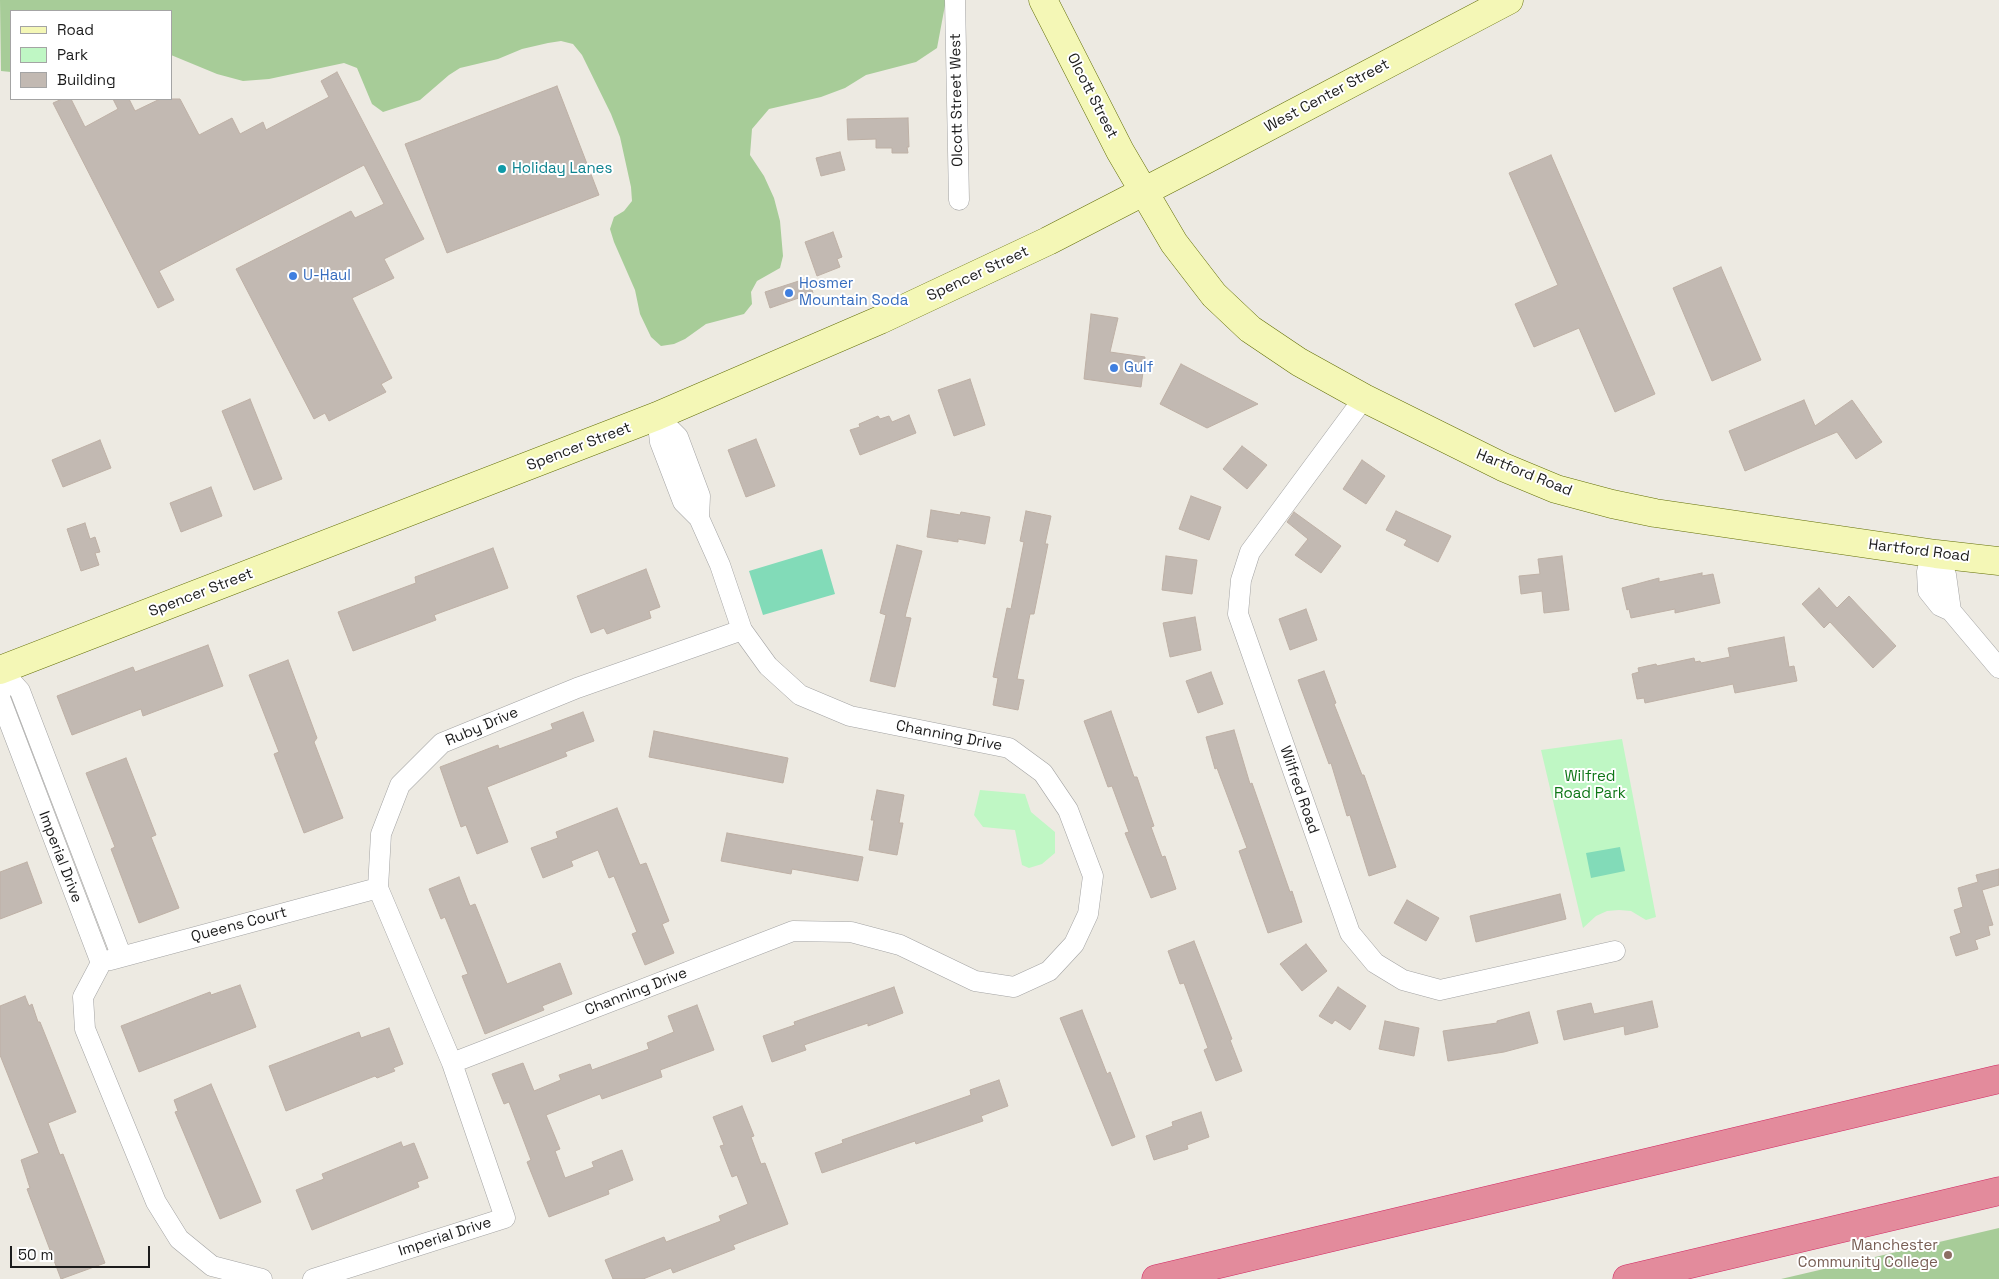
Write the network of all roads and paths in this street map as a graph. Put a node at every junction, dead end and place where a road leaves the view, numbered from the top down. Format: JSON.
{"nodes":[{"id":1,"x":954,"y":0,"type":"edge"},
{"id":2,"x":1043,"y":0,"type":"edge"},
{"id":3,"x":1509,"y":0,"type":"edge"},
{"id":4,"x":1144,"y":191,"type":"junction"},
{"id":5,"x":959,"y":200,"type":"dead end"},
{"id":6,"x":1364,"y":398,"type":"junction"},
{"id":7,"x":658,"y":416,"type":"junction"},
{"id":8,"x":1936,"y":554,"type":"junction"},
{"id":9,"x":1999,"y":560,"type":"edge"},
{"id":10,"x":742,"y":630,"type":"junction"},
{"id":11,"x":1999,"y":668,"type":"edge"},
{"id":12,"x":0,"y":670,"type":"edge"},
{"id":13,"x":378,"y":888,"type":"junction"},
{"id":14,"x":1615,"y":951,"type":"dead end"},
{"id":15,"x":121,"y":955,"type":"junction"},
{"id":16,"x":101,"y":963,"type":"junction"},
{"id":17,"x":452,"y":1063,"type":"junction"},
{"id":18,"x":1999,"y":1079,"type":"edge"},
{"id":19,"x":1999,"y":1191,"type":"edge"},
{"id":20,"x":262,"y":1279,"type":"edge"},
{"id":21,"x":313,"y":1279,"type":"edge"},
{"id":22,"x":1156,"y":1279,"type":"edge"},
{"id":23,"x":1627,"y":1279,"type":"edge"}],
"edges":[{"from":1,"to":5,"type":"street","name":"Olcott Street West"},
{"from":2,"to":4,"type":"main road","name":"Olcott Street"},
{"from":3,"to":4,"type":"main road","name":"West Center Street"},
{"from":4,"to":6,"type":"main road","name":"Hartford Road"},
{"from":4,"to":7,"type":"main road","name":"Spencer Street"},
{"from":6,"to":8,"type":"main road","name":"Hartford Road"},
{"from":6,"to":14,"type":"street","name":"Wilfred Road"},
{"from":7,"to":10,"type":"street","name":"Channing Drive"},
{"from":7,"to":12,"type":"main road","name":"Spencer Street"},
{"from":8,"to":9,"type":"main road","name":"Hartford Road"},
{"from":8,"to":11,"type":"street"},
{"from":10,"to":13,"type":"street","name":"Ruby Drive"},
{"from":10,"to":17,"type":"street","name":"Channing Drive"},
{"from":12,"to":15,"type":"street","name":"Imperial Drive"},
{"from":12,"to":16,"type":"street","name":"Imperial Drive"},
{"from":13,"to":15,"type":"street","name":"Queens Court"},
{"from":13,"to":17,"type":"street","name":"Ruby Drive"},
{"from":15,"to":16,"type":"street","name":"Queens Court"},
{"from":16,"to":20,"type":"street"},
{"from":17,"to":21,"type":"street","name":"Imperial Drive"},
{"from":18,"to":22,"type":"highway"},
{"from":19,"to":23,"type":"highway"}]}
